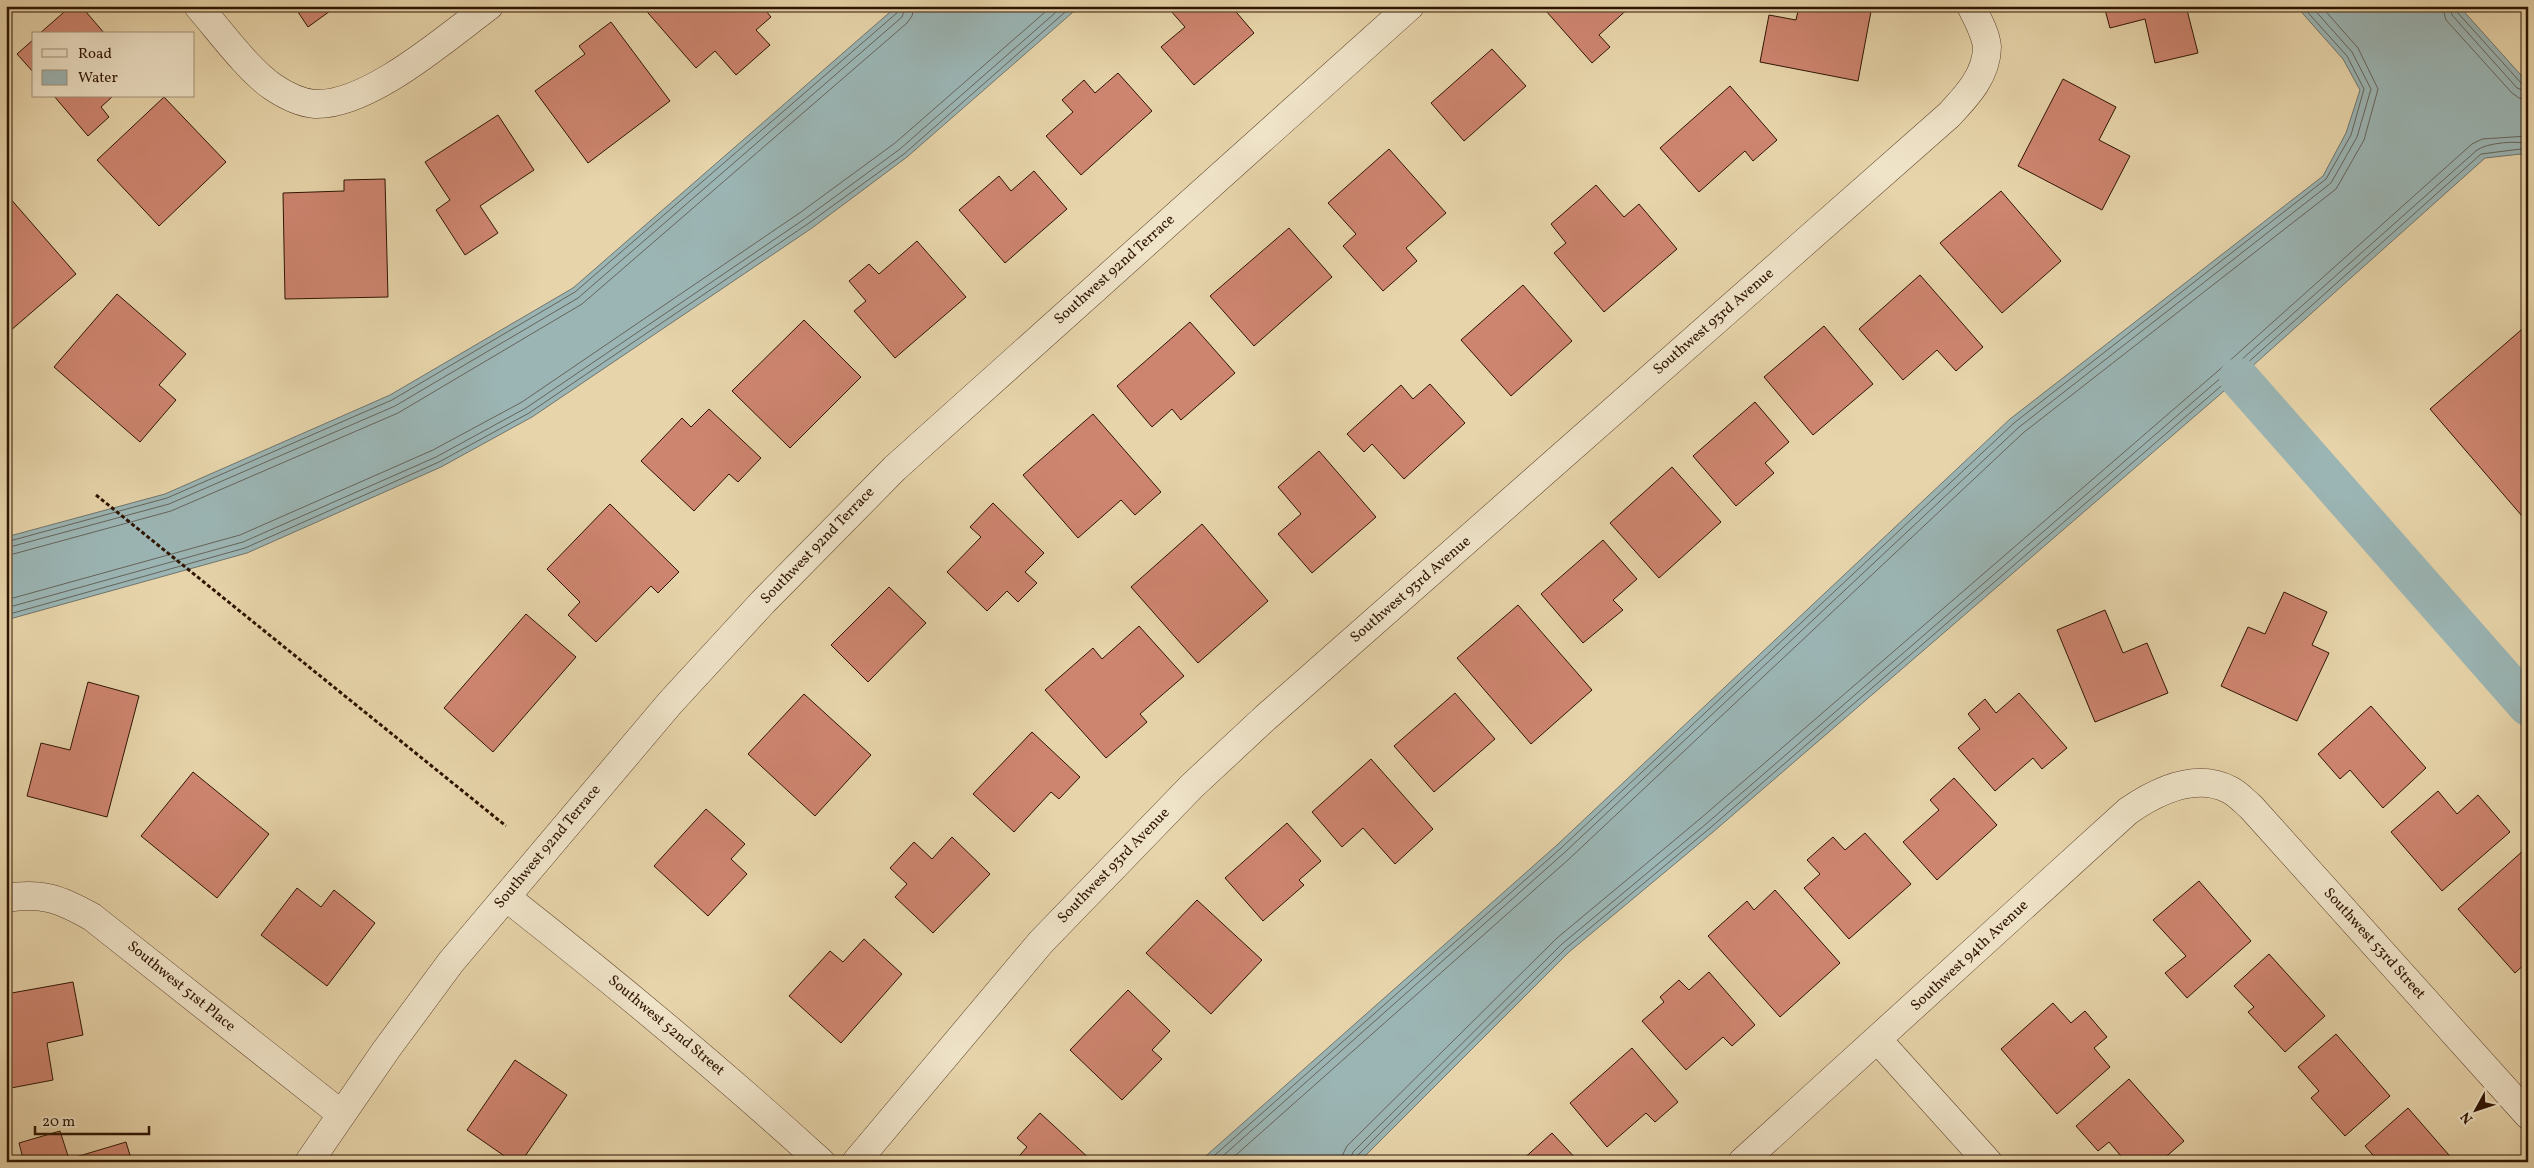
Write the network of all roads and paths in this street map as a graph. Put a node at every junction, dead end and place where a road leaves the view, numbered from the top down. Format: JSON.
{"nodes":[{"id":1,"x":198,"y":6,"type":"edge"},
{"id":2,"x":489,"y":6,"type":"edge"},
{"id":3,"x":1410,"y":6,"type":"edge"},
{"id":4,"x":1971,"y":6,"type":"edge"},
{"id":5,"x":96,"y":495,"type":"dead end"},
{"id":6,"x":2212,"y":784,"type":"joint"},
{"id":7,"x":506,"y":826,"type":"dead end"},
{"id":8,"x":506,"y":897,"type":"junction"},
{"id":9,"x":6,"y":898,"type":"edge"},
{"id":10,"x":1878,"y":1040,"type":"junction"},
{"id":11,"x":341,"y":1114,"type":"junction"},
{"id":12,"x":2528,"y":1115,"type":"edge"},
{"id":13,"x":309,"y":1162,"type":"edge"},
{"id":14,"x":821,"y":1162,"type":"edge"},
{"id":15,"x":856,"y":1162,"type":"edge"},
{"id":16,"x":1742,"y":1162,"type":"edge"},
{"id":17,"x":1988,"y":1162,"type":"edge"}],
"edges":[{"from":1,"to":2,"type":"street"},
{"from":3,"to":8,"type":"street","name":"Southwest 92nd Terrace"},
{"from":4,"to":15,"type":"street","name":"Southwest 93rd Avenue"},
{"from":5,"to":7,"type":"path"},
{"from":6,"to":10,"type":"street","name":"Southwest 94th Avenue"},
{"from":6,"to":12,"type":"street","name":"Southwest 53rd Street"},
{"from":8,"to":11,"type":"street","name":"Southwest 92nd Terrace"},
{"from":8,"to":14,"type":"street","name":"Southwest 52nd Street"},
{"from":9,"to":11,"type":"street","name":"Southwest 51st Place"},
{"from":10,"to":16,"type":"street","name":"Southwest 94th Avenue"},
{"from":10,"to":17,"type":"street"},
{"from":11,"to":13,"type":"street","name":"Southwest 92nd Terrace"}]}
